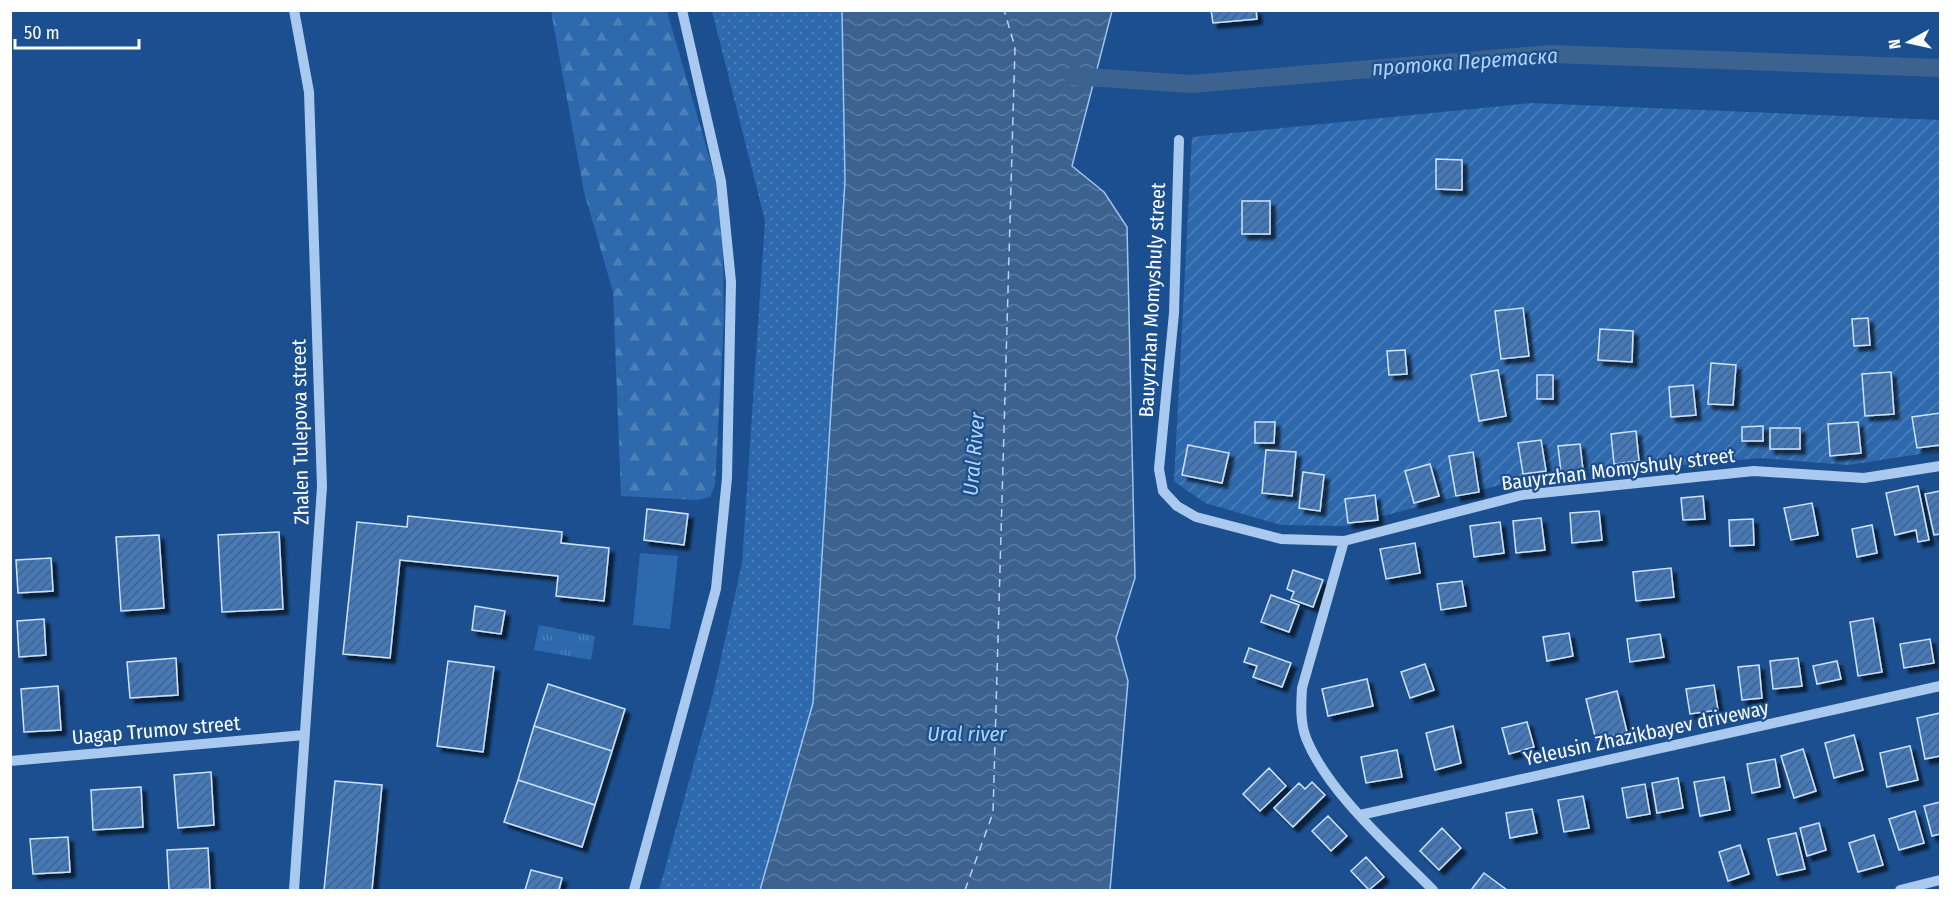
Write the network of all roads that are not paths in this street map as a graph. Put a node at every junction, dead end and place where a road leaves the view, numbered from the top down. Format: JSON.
{"nodes":[{"id":1,"x":294,"y":10,"type":"edge"},
{"id":2,"x":682,"y":10,"type":"edge"},
{"id":3,"x":1179,"y":140,"type":"dead end"},
{"id":4,"x":1941,"y":466,"type":"edge"},
{"id":5,"x":1344,"y":541,"type":"junction"},
{"id":6,"x":1941,"y":686,"type":"edge"},
{"id":7,"x":304,"y":735,"type":"junction"},
{"id":8,"x":10,"y":761,"type":"edge"},
{"id":9,"x":1360,"y":815,"type":"junction"},
{"id":10,"x":1941,"y":880,"type":"edge"},
{"id":11,"x":294,"y":891,"type":"edge"},
{"id":12,"x":634,"y":891,"type":"edge"},
{"id":13,"x":1433,"y":891,"type":"edge"},
{"id":14,"x":1900,"y":891,"type":"edge"}],
"edges":[{"from":1,"to":7,"type":"street","name":"Zhalen Tulepova street"},
{"from":2,"to":12,"type":"street"},
{"from":3,"to":5,"type":"street","name":"Bauyrzhan Momyshuly street"},
{"from":4,"to":5,"type":"street","name":"Bauyrzhan Momyshuly street"},
{"from":5,"to":9,"type":"street"},
{"from":6,"to":9,"type":"street","name":"Yeleusin Zhazikbayev driveway"},
{"from":7,"to":8,"type":"street","name":"Uagap Trumov street"},
{"from":7,"to":11,"type":"street","name":"Zhalen Tulepova street"},
{"from":9,"to":13,"type":"street"},
{"from":10,"to":14,"type":"street"}]}
